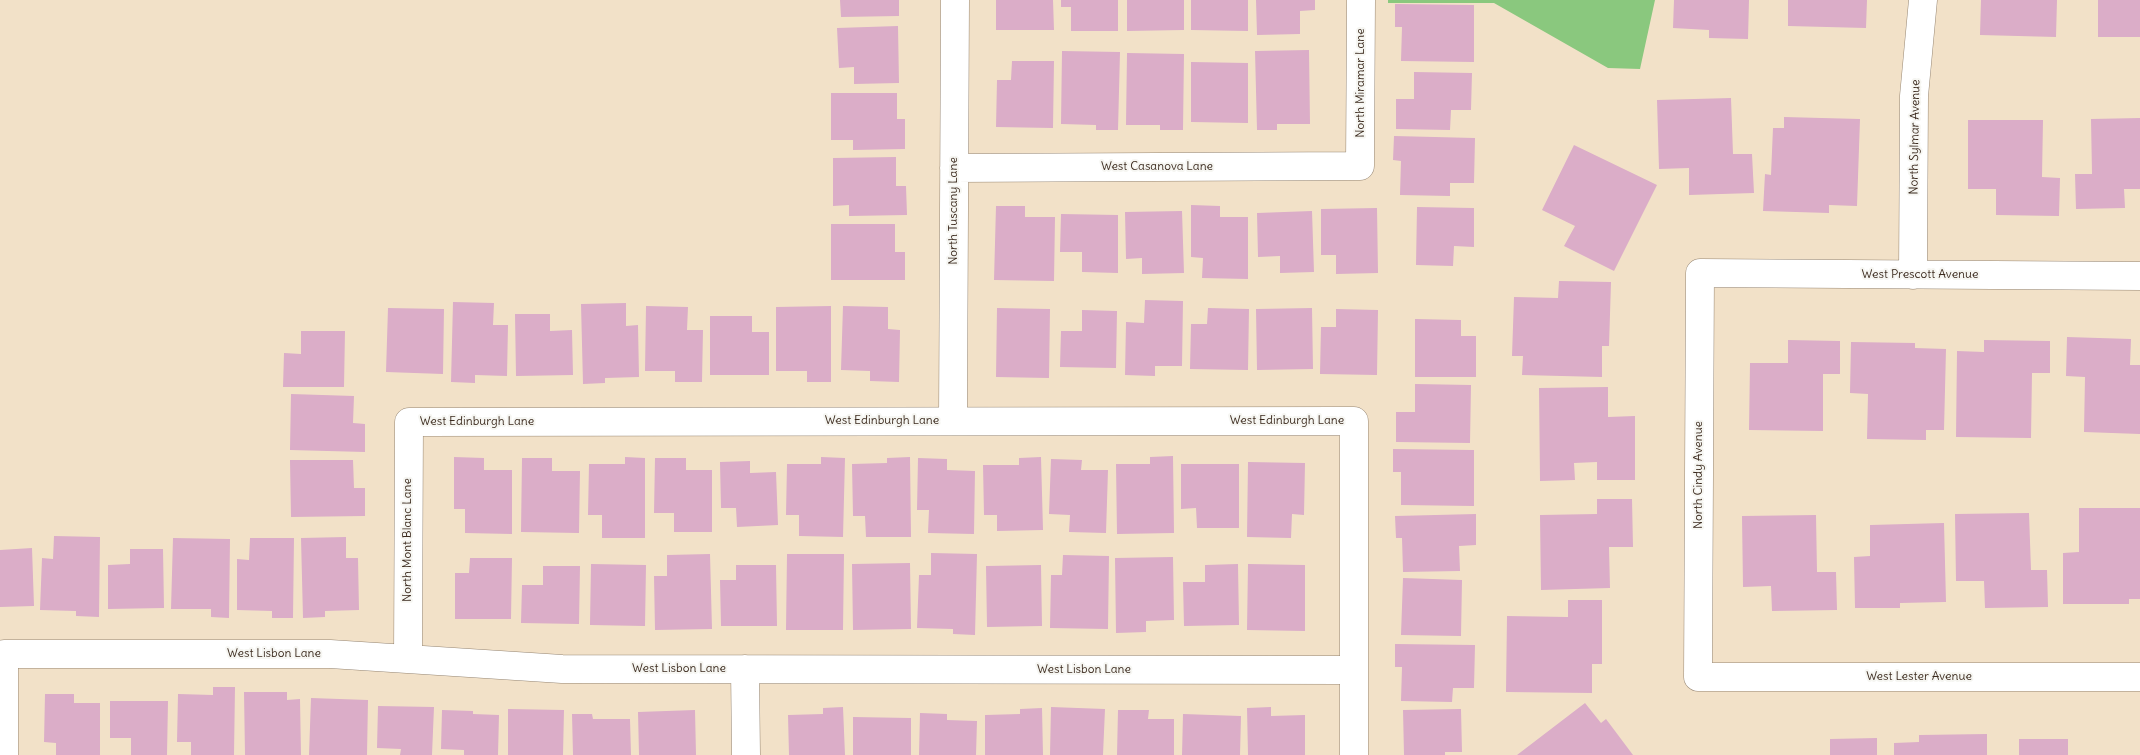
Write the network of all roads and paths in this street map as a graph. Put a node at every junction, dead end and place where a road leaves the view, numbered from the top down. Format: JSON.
{"nodes":[{"id":1,"x":954,"y":0,"type":"edge"},
{"id":2,"x":1361,"y":0,"type":"edge"},
{"id":3,"x":1923,"y":0,"type":"edge"},
{"id":4,"x":1360,"y":166,"type":"joint"},
{"id":5,"x":954,"y":168,"type":"junction"},
{"id":6,"x":1700,"y":273,"type":"joint"},
{"id":7,"x":1913,"y":275,"type":"junction"},
{"id":8,"x":2140,"y":276,"type":"edge"},
{"id":9,"x":953,"y":421,"type":"junction"},
{"id":10,"x":409,"y":422,"type":"joint"},
{"id":11,"x":408,"y":659,"type":"junction"},
{"id":12,"x":745,"y":670,"type":"junction"},
{"id":13,"x":1354,"y":670,"type":"junction"},
{"id":14,"x":2140,"y":676,"type":"edge"},
{"id":15,"x":1698,"y":677,"type":"joint"},
{"id":16,"x":4,"y":755,"type":"edge"},
{"id":17,"x":746,"y":755,"type":"edge"},
{"id":18,"x":1354,"y":755,"type":"edge"}],
"edges":[{"from":1,"to":5,"type":"street","name":"North Tuscany Lane"},
{"from":2,"to":4,"type":"street","name":"North Miramar Lane"},
{"from":3,"to":7,"type":"street","name":"North Sylmar Avenue"},
{"from":4,"to":5,"type":"street","name":"West Casanova Lane"},
{"from":5,"to":9,"type":"street","name":"North Tuscany Lane"},
{"from":6,"to":7,"type":"street","name":"West Prescott Avenue"},
{"from":6,"to":15,"type":"street","name":"North Cindy Avenue"},
{"from":7,"to":8,"type":"street","name":"West Prescott Avenue"},
{"from":9,"to":10,"type":"street","name":"West Edinburgh Lane"},
{"from":9,"to":13,"type":"street","name":"West Edinburgh Lane"},
{"from":10,"to":11,"type":"street","name":"North Mont Blanc Lane"},
{"from":11,"to":12,"type":"street","name":"West Lisbon Lane"},
{"from":11,"to":16,"type":"street","name":"West Lisbon Lane"},
{"from":12,"to":13,"type":"street","name":"West Lisbon Lane"},
{"from":12,"to":17,"type":"street"},
{"from":13,"to":18,"type":"street"},
{"from":14,"to":15,"type":"street","name":"West Lester Avenue"}]}
